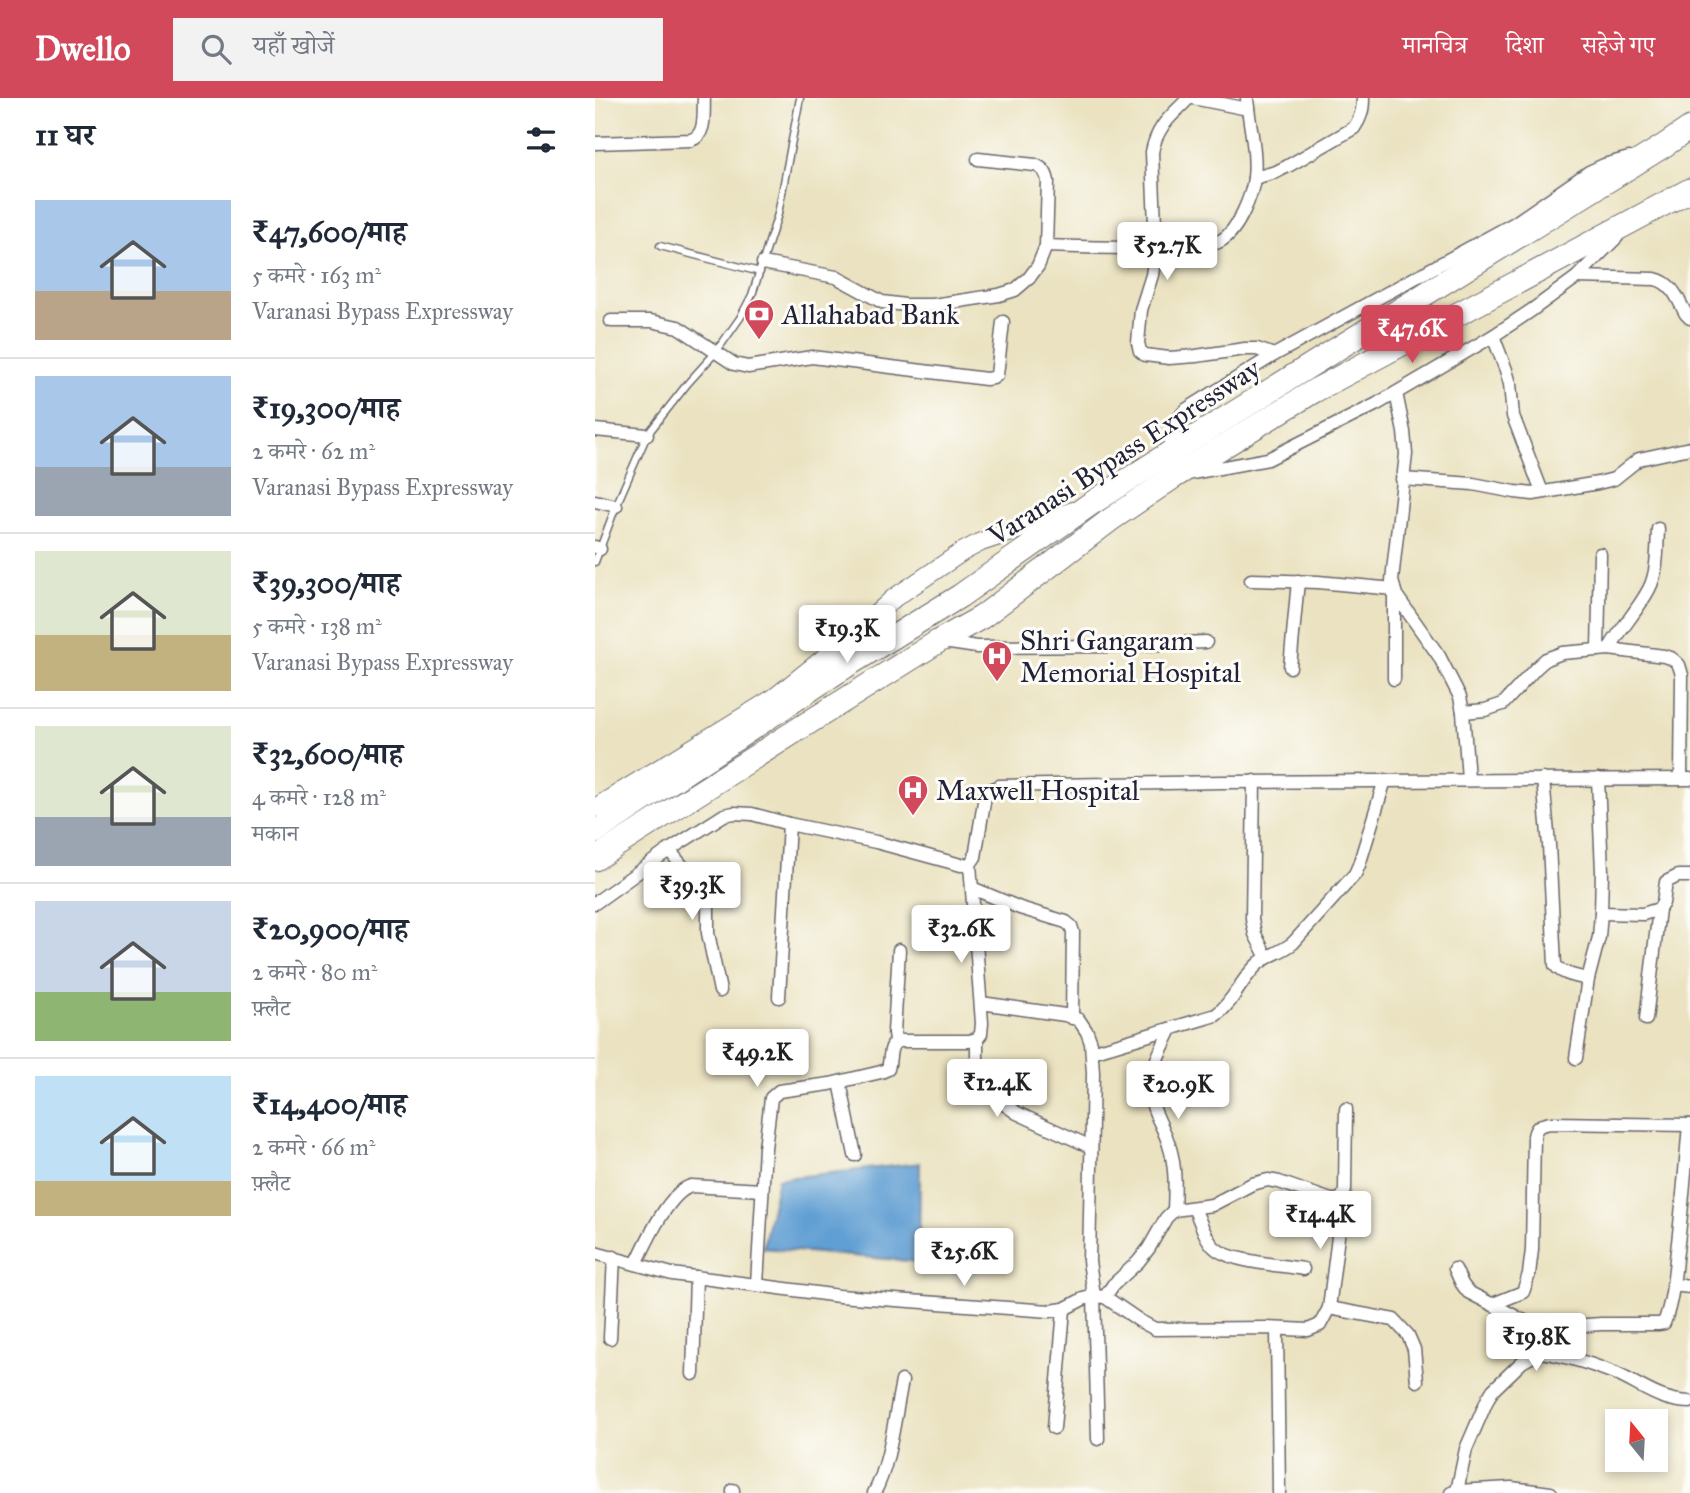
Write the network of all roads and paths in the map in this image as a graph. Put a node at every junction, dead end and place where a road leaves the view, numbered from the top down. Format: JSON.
{"nodes":[{"id":1,"x":704,"y":98,"type":"edge"},
{"id":2,"x":800,"y":98,"type":"edge"},
{"id":3,"x":1191,"y":98,"type":"edge"},
{"id":4,"x":1363,"y":98,"type":"edge"},
{"id":5,"x":1247,"y":103,"type":"edge"},
{"id":6,"x":1690,"y":128,"type":"edge"},
{"id":7,"x":595,"y":143,"type":"edge"},
{"id":8,"x":1665,"y":145,"type":"junction"},
{"id":9,"x":978,"y":159,"type":"dead end"},
{"id":10,"x":1254,"y":178,"type":"junction"},
{"id":11,"x":1690,"y":190,"type":"edge"},
{"id":12,"x":1632,"y":222,"type":"junction"},
{"id":13,"x":660,"y":246,"type":"dead end"},
{"id":14,"x":1046,"y":246,"type":"junction"},
{"id":15,"x":1156,"y":249,"type":"junction"},
{"id":16,"x":762,"y":268,"type":"junction"},
{"id":17,"x":1577,"y":277,"type":"junction"},
{"id":18,"x":1690,"y":318,"type":"edge"},
{"id":19,"x":611,"y":321,"type":"dead end"},
{"id":20,"x":1003,"y":322,"type":"dead end"},
{"id":21,"x":1493,"y":336,"type":"junction"},
{"id":22,"x":716,"y":352,"type":"junction"},
{"id":23,"x":1274,"y":355,"type":"junction"},
{"id":24,"x":1396,"y":393,"type":"junction"},
{"id":25,"x":595,"y":430,"type":"edge"},
{"id":26,"x":647,"y":435,"type":"junction"},
{"id":27,"x":1690,"y":448,"type":"edge"},
{"id":28,"x":1172,"y":465,"type":"junction"},
{"id":29,"x":1402,"y":479,"type":"junction"},
{"id":30,"x":1542,"y":492,"type":"junction"},
{"id":31,"x":595,"y":501,"type":"edge"},
{"id":32,"x":1089,"y":505,"type":"junction"},
{"id":33,"x":616,"y":506,"type":"junction"},
{"id":34,"x":1658,"y":529,"type":"dead end"},
{"id":35,"x":597,"y":548,"type":"edge"},
{"id":36,"x":1600,"y":554,"type":"dead end"},
{"id":37,"x":595,"y":562,"type":"edge"},
{"id":38,"x":1251,"y":580,"type":"dead end"},
{"id":39,"x":1298,"y":581,"type":"junction"},
{"id":40,"x":1394,"y":589,"type":"junction"},
{"id":41,"x":859,"y":630,"type":"junction"},
{"id":42,"x":939,"y":641,"type":"junction"},
{"id":43,"x":1206,"y":642,"type":"dead end"},
{"id":44,"x":1603,"y":650,"type":"junction"},
{"id":45,"x":1290,"y":667,"type":"dead end"},
{"id":46,"x":843,"y":668,"type":"junction"},
{"id":47,"x":1394,"y":679,"type":"dead end"},
{"id":48,"x":1463,"y":712,"type":"junction"},
{"id":49,"x":1468,"y":779,"type":"junction"},
{"id":50,"x":1543,"y":779,"type":"junction"},
{"id":51,"x":1598,"y":779,"type":"junction"},
{"id":52,"x":1685,"y":779,"type":"edge"},
{"id":53,"x":1385,"y":780,"type":"junction"},
{"id":54,"x":1254,"y":781,"type":"junction"},
{"id":55,"x":595,"y":808,"type":"edge"},
{"id":56,"x":789,"y":824,"type":"junction"},
{"id":57,"x":595,"y":832,"type":"edge"},
{"id":58,"x":669,"y":850,"type":"junction"},
{"id":59,"x":595,"y":859,"type":"edge"},
{"id":60,"x":970,"y":864,"type":"junction"},
{"id":61,"x":1690,"y":876,"type":"edge"},
{"id":62,"x":972,"y":888,"type":"junction"},
{"id":63,"x":595,"y":903,"type":"edge"},
{"id":64,"x":1659,"y":909,"type":"junction"},
{"id":65,"x":1601,"y":913,"type":"junction"},
{"id":66,"x":899,"y":950,"type":"dead end"},
{"id":67,"x":1267,"y":958,"type":"junction"},
{"id":68,"x":1588,"y":979,"type":"junction"},
{"id":69,"x":720,"y":991,"type":"dead end"},
{"id":70,"x":779,"y":998,"type":"dead end"},
{"id":71,"x":981,"y":1003,"type":"junction"},
{"id":72,"x":1072,"y":1018,"type":"junction"},
{"id":73,"x":1646,"y":1019,"type":"dead end"},
{"id":74,"x":1171,"y":1029,"type":"junction"},
{"id":75,"x":977,"y":1039,"type":"junction"},
{"id":76,"x":895,"y":1042,"type":"junction"},
{"id":77,"x":1091,"y":1052,"type":"junction"},
{"id":78,"x":1576,"y":1058,"type":"dead end"},
{"id":79,"x":840,"y":1082,"type":"junction"},
{"id":80,"x":1346,"y":1109,"type":"dead end"},
{"id":81,"x":1689,"y":1125,"type":"edge"},
{"id":82,"x":1091,"y":1147,"type":"junction"},
{"id":83,"x":855,"y":1155,"type":"dead end"},
{"id":84,"x":762,"y":1190,"type":"junction"},
{"id":85,"x":1343,"y":1197,"type":"junction"},
{"id":86,"x":1194,"y":1208,"type":"junction"},
{"id":87,"x":1174,"y":1210,"type":"junction"},
{"id":88,"x":595,"y":1253,"type":"edge"},
{"id":89,"x":614,"y":1257,"type":"junction"},
{"id":90,"x":636,"y":1264,"type":"junction"},
{"id":91,"x":1303,"y":1269,"type":"dead end"},
{"id":92,"x":1455,"y":1269,"type":"dead end"},
{"id":93,"x":696,"y":1277,"type":"junction"},
{"id":94,"x":757,"y":1284,"type":"junction"},
{"id":95,"x":1673,"y":1285,"type":"junction"},
{"id":96,"x":1690,"y":1287,"type":"edge"},
{"id":97,"x":1100,"y":1296,"type":"junction"},
{"id":98,"x":1493,"y":1304,"type":"junction"},
{"id":99,"x":1329,"y":1308,"type":"junction"},
{"id":100,"x":1063,"y":1309,"type":"junction"},
{"id":101,"x":1277,"y":1329,"type":"junction"},
{"id":102,"x":1532,"y":1329,"type":"junction"},
{"id":103,"x":610,"y":1338,"type":"dead end"},
{"id":104,"x":1540,"y":1352,"type":"junction"},
{"id":105,"x":693,"y":1374,"type":"dead end"},
{"id":106,"x":902,"y":1381,"type":"dead end"},
{"id":107,"x":1417,"y":1381,"type":"dead end"},
{"id":108,"x":1690,"y":1402,"type":"edge"},
{"id":109,"x":1053,"y":1428,"type":"dead end"},
{"id":110,"x":1098,"y":1439,"type":"dead end"},
{"id":111,"x":1490,"y":1491,"type":"edge"},
{"id":112,"x":1454,"y":1492,"type":"edge"},
{"id":113,"x":874,"y":1493,"type":"edge"},
{"id":114,"x":1279,"y":1493,"type":"edge"},
{"id":115,"x":1551,"y":1493,"type":"edge"}],
"edges":[{"from":1,"to":7,"type":"street"},
{"from":2,"to":16,"type":"lane"},
{"from":3,"to":5,"type":"street"},
{"from":3,"to":15,"type":"street"},
{"from":4,"to":10,"type":"street"},
{"from":5,"to":10,"type":"street"},
{"from":6,"to":8,"type":"highway","name":"Varanasi Bypass Expressway"},
{"from":8,"to":23,"type":"street"},
{"from":8,"to":28,"type":"highway","name":"Varanasi Bypass Expressway"},
{"from":9,"to":14,"type":"street"},
{"from":10,"to":15,"type":"street"},
{"from":11,"to":12,"type":"highway","name":"Varanasi Bypass Expressway"},
{"from":12,"to":17,"type":"street"},
{"from":12,"to":28,"type":"highway","name":"Varanasi Bypass Expressway"},
{"from":13,"to":16,"type":"lane"},
{"from":14,"to":15,"type":"street"},
{"from":14,"to":16,"type":"street"},
{"from":15,"to":23,"type":"street"},
{"from":16,"to":22,"type":"lane"},
{"from":17,"to":18,"type":"street"},
{"from":17,"to":21,"type":"street"},
{"from":19,"to":22,"type":"street"},
{"from":20,"to":22,"type":"street"},
{"from":21,"to":24,"type":"street"},
{"from":21,"to":30,"type":"street"},
{"from":22,"to":26,"type":"lane"},
{"from":23,"to":28,"type":"street"},
{"from":24,"to":28,"type":"street"},
{"from":24,"to":29,"type":"street"},
{"from":25,"to":26,"type":"street"},
{"from":26,"to":33,"type":"lane"},
{"from":27,"to":30,"type":"street"},
{"from":28,"to":32,"type":"highway","name":"Varanasi Bypass Expressway"},
{"from":28,"to":42,"type":"highway","name":"Varanasi Bypass Expressway"},
{"from":29,"to":30,"type":"street"},
{"from":29,"to":40,"type":"street"},
{"from":31,"to":33,"type":"street"},
{"from":32,"to":41,"type":"street"},
{"from":32,"to":46,"type":"highway","name":"Varanasi Bypass Expressway"},
{"from":33,"to":35,"type":"lane"},
{"from":34,"to":44,"type":"street"},
{"from":35,"to":37,"type":"lane"},
{"from":36,"to":44,"type":"street"},
{"from":38,"to":39,"type":"street"},
{"from":39,"to":40,"type":"street"},
{"from":39,"to":45,"type":"street"},
{"from":40,"to":47,"type":"street"},
{"from":40,"to":48,"type":"street"},
{"from":41,"to":46,"type":"highway"},
{"from":41,"to":55,"type":"street"},
{"from":42,"to":43,"type":"street"},
{"from":42,"to":59,"type":"highway","name":"Varanasi Bypass Expressway"},
{"from":44,"to":48,"type":"street"},
{"from":44,"to":52,"type":"street"},
{"from":46,"to":57,"type":"highway","name":"Varanasi Bypass Expressway"},
{"from":48,"to":49,"type":"street"},
{"from":49,"to":50,"type":"street"},
{"from":49,"to":53,"type":"street"},
{"from":50,"to":51,"type":"street"},
{"from":50,"to":68,"type":"street"},
{"from":51,"to":52,"type":"street"},
{"from":51,"to":65,"type":"street"},
{"from":53,"to":54,"type":"street"},
{"from":53,"to":67,"type":"street"},
{"from":54,"to":60,"type":"street"},
{"from":54,"to":67,"type":"street"},
{"from":56,"to":58,"type":"street"},
{"from":56,"to":60,"type":"street"},
{"from":56,"to":70,"type":"street"},
{"from":58,"to":63,"type":"street"},
{"from":58,"to":69,"type":"street"},
{"from":60,"to":62,"type":"street"},
{"from":61,"to":64,"type":"street"},
{"from":62,"to":71,"type":"street"},
{"from":62,"to":72,"type":"street"},
{"from":64,"to":65,"type":"street"},
{"from":64,"to":73,"type":"street"},
{"from":65,"to":68,"type":"street"},
{"from":66,"to":76,"type":"street"},
{"from":67,"to":74,"type":"street"},
{"from":68,"to":78,"type":"street"},
{"from":71,"to":72,"type":"street"},
{"from":71,"to":75,"type":"street"},
{"from":72,"to":77,"type":"street"},
{"from":74,"to":77,"type":"street"},
{"from":74,"to":87,"type":"street"},
{"from":75,"to":76,"type":"street"},
{"from":75,"to":82,"type":"street"},
{"from":76,"to":79,"type":"street"},
{"from":77,"to":82,"type":"street"},
{"from":79,"to":83,"type":"street"},
{"from":79,"to":84,"type":"street"},
{"from":80,"to":85,"type":"street"},
{"from":81,"to":95,"type":"street"},
{"from":81,"to":98,"type":"street"},
{"from":82,"to":97,"type":"street"},
{"from":84,"to":90,"type":"street"},
{"from":84,"to":94,"type":"street"},
{"from":85,"to":86,"type":"street"},
{"from":85,"to":99,"type":"street"},
{"from":86,"to":87,"type":"street"},
{"from":86,"to":91,"type":"street"},
{"from":87,"to":97,"type":"street"},
{"from":88,"to":89,"type":"street"},
{"from":89,"to":90,"type":"street"},
{"from":89,"to":103,"type":"street"},
{"from":90,"to":93,"type":"street"},
{"from":92,"to":98,"type":"street"},
{"from":93,"to":94,"type":"street"},
{"from":93,"to":105,"type":"street"},
{"from":94,"to":100,"type":"street"},
{"from":95,"to":96,"type":"street"},
{"from":95,"to":102,"type":"street"},
{"from":97,"to":100,"type":"street"},
{"from":97,"to":101,"type":"street"},
{"from":97,"to":110,"type":"street"},
{"from":98,"to":102,"type":"street"},
{"from":99,"to":101,"type":"street"},
{"from":99,"to":107,"type":"street"},
{"from":100,"to":109,"type":"street"},
{"from":101,"to":114,"type":"street"},
{"from":102,"to":104,"type":"street"},
{"from":104,"to":108,"type":"street"},
{"from":104,"to":112,"type":"street"},
{"from":106,"to":113,"type":"street"},
{"from":111,"to":112,"type":"street"},
{"from":111,"to":115,"type":"street"}]}
